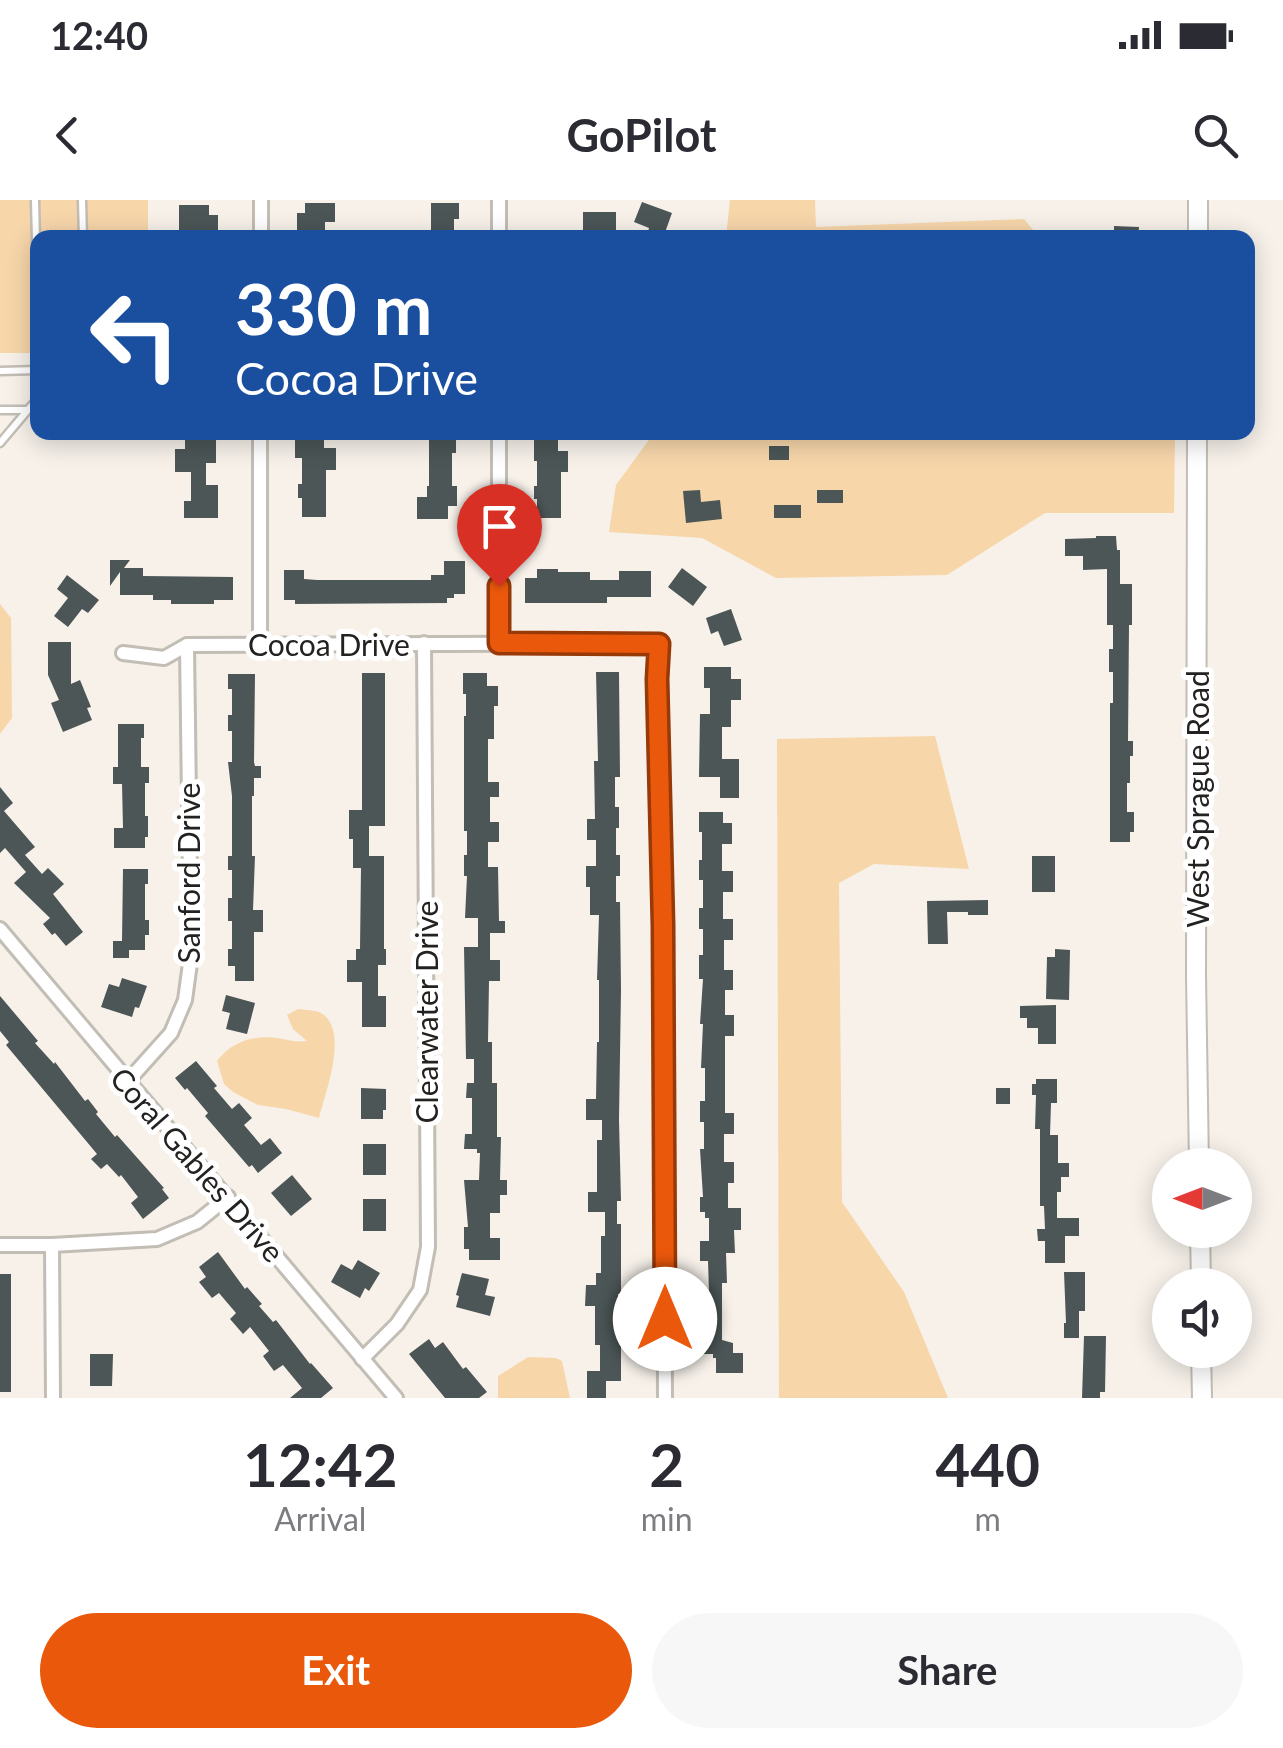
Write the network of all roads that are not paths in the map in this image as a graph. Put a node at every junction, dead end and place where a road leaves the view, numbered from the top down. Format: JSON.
{"nodes":[{"id":1,"x":35,"y":200,"type":"edge"},
{"id":2,"x":82,"y":200,"type":"edge"},
{"id":3,"x":261,"y":200,"type":"edge"},
{"id":4,"x":499,"y":200,"type":"edge"},
{"id":5,"x":1198,"y":200,"type":"edge"},
{"id":6,"x":36,"y":230,"type":"edge"},
{"id":7,"x":82,"y":230,"type":"edge"},
{"id":8,"x":261,"y":230,"type":"edge"},
{"id":9,"x":499,"y":230,"type":"edge"},
{"id":10,"x":1198,"y":230,"type":"edge"},
{"id":11,"x":30,"y":370,"type":"edge"},
{"id":12,"x":0,"y":371,"type":"edge"},
{"id":13,"x":30,"y":407,"type":"edge"},
{"id":14,"x":0,"y":410,"type":"edge"},
{"id":15,"x":27,"y":410,"type":"junction"},
{"id":16,"x":260,"y":440,"type":"edge"},
{"id":17,"x":499,"y":440,"type":"edge"},
{"id":18,"x":1197,"y":440,"type":"edge"},
{"id":19,"x":0,"y":443,"type":"edge"},
{"id":20,"x":424,"y":643,"type":"junction"},
{"id":21,"x":499,"y":643,"type":"junction"},
{"id":22,"x":260,"y":644,"type":"junction"},
{"id":23,"x":187,"y":645,"type":"junction"},
{"id":24,"x":123,"y":653,"type":"dead end"},
{"id":25,"x":0,"y":929,"type":"edge"},
{"id":26,"x":127,"y":1082,"type":"junction"},
{"id":27,"x":1199,"y":1148,"type":"edge"},
{"id":28,"x":228,"y":1197,"type":"junction"},
{"id":29,"x":0,"y":1245,"type":"edge"},
{"id":30,"x":52,"y":1245,"type":"junction"},
{"id":31,"x":362,"y":1359,"type":"junction"},
{"id":32,"x":1201,"y":1368,"type":"edge"},
{"id":33,"x":53,"y":1398,"type":"edge"},
{"id":34,"x":396,"y":1398,"type":"edge"},
{"id":35,"x":666,"y":1398,"type":"edge"},
{"id":36,"x":1202,"y":1398,"type":"edge"}],
"edges":[{"from":1,"to":6,"type":"lane"},
{"from":2,"to":7,"type":"lane"},
{"from":3,"to":8,"type":"street"},
{"from":4,"to":9,"type":"street"},
{"from":5,"to":10,"type":"street"},
{"from":11,"to":12,"type":"lane"},
{"from":13,"to":15,"type":"lane"},
{"from":14,"to":15,"type":"lane"},
{"from":15,"to":19,"type":"lane"},
{"from":16,"to":22,"type":"street"},
{"from":17,"to":21,"type":"street"},
{"from":18,"to":27,"type":"street","name":"West Sprague Road"},
{"from":20,"to":21,"type":"street","name":"Cocoa Drive"},
{"from":20,"to":22,"type":"street","name":"Cocoa Drive"},
{"from":20,"to":31,"type":"street","name":"Clearwater Drive"},
{"from":21,"to":35,"type":"street","name":"Cocoa Drive"},
{"from":22,"to":23,"type":"street","name":"Cocoa Drive"},
{"from":23,"to":24,"type":"street","name":"Cocoa Drive"},
{"from":23,"to":26,"type":"street","name":"Sanford Drive"},
{"from":25,"to":26,"type":"street","name":"Coral Gables Drive"},
{"from":26,"to":28,"type":"street","name":"Coral Gables Drive"},
{"from":28,"to":30,"type":"street"},
{"from":28,"to":31,"type":"street","name":"Coral Gables Drive"},
{"from":29,"to":30,"type":"street"},
{"from":30,"to":33,"type":"street"},
{"from":31,"to":34,"type":"street","name":"Coral Gables Drive"},
{"from":32,"to":36,"type":"street"}]}
